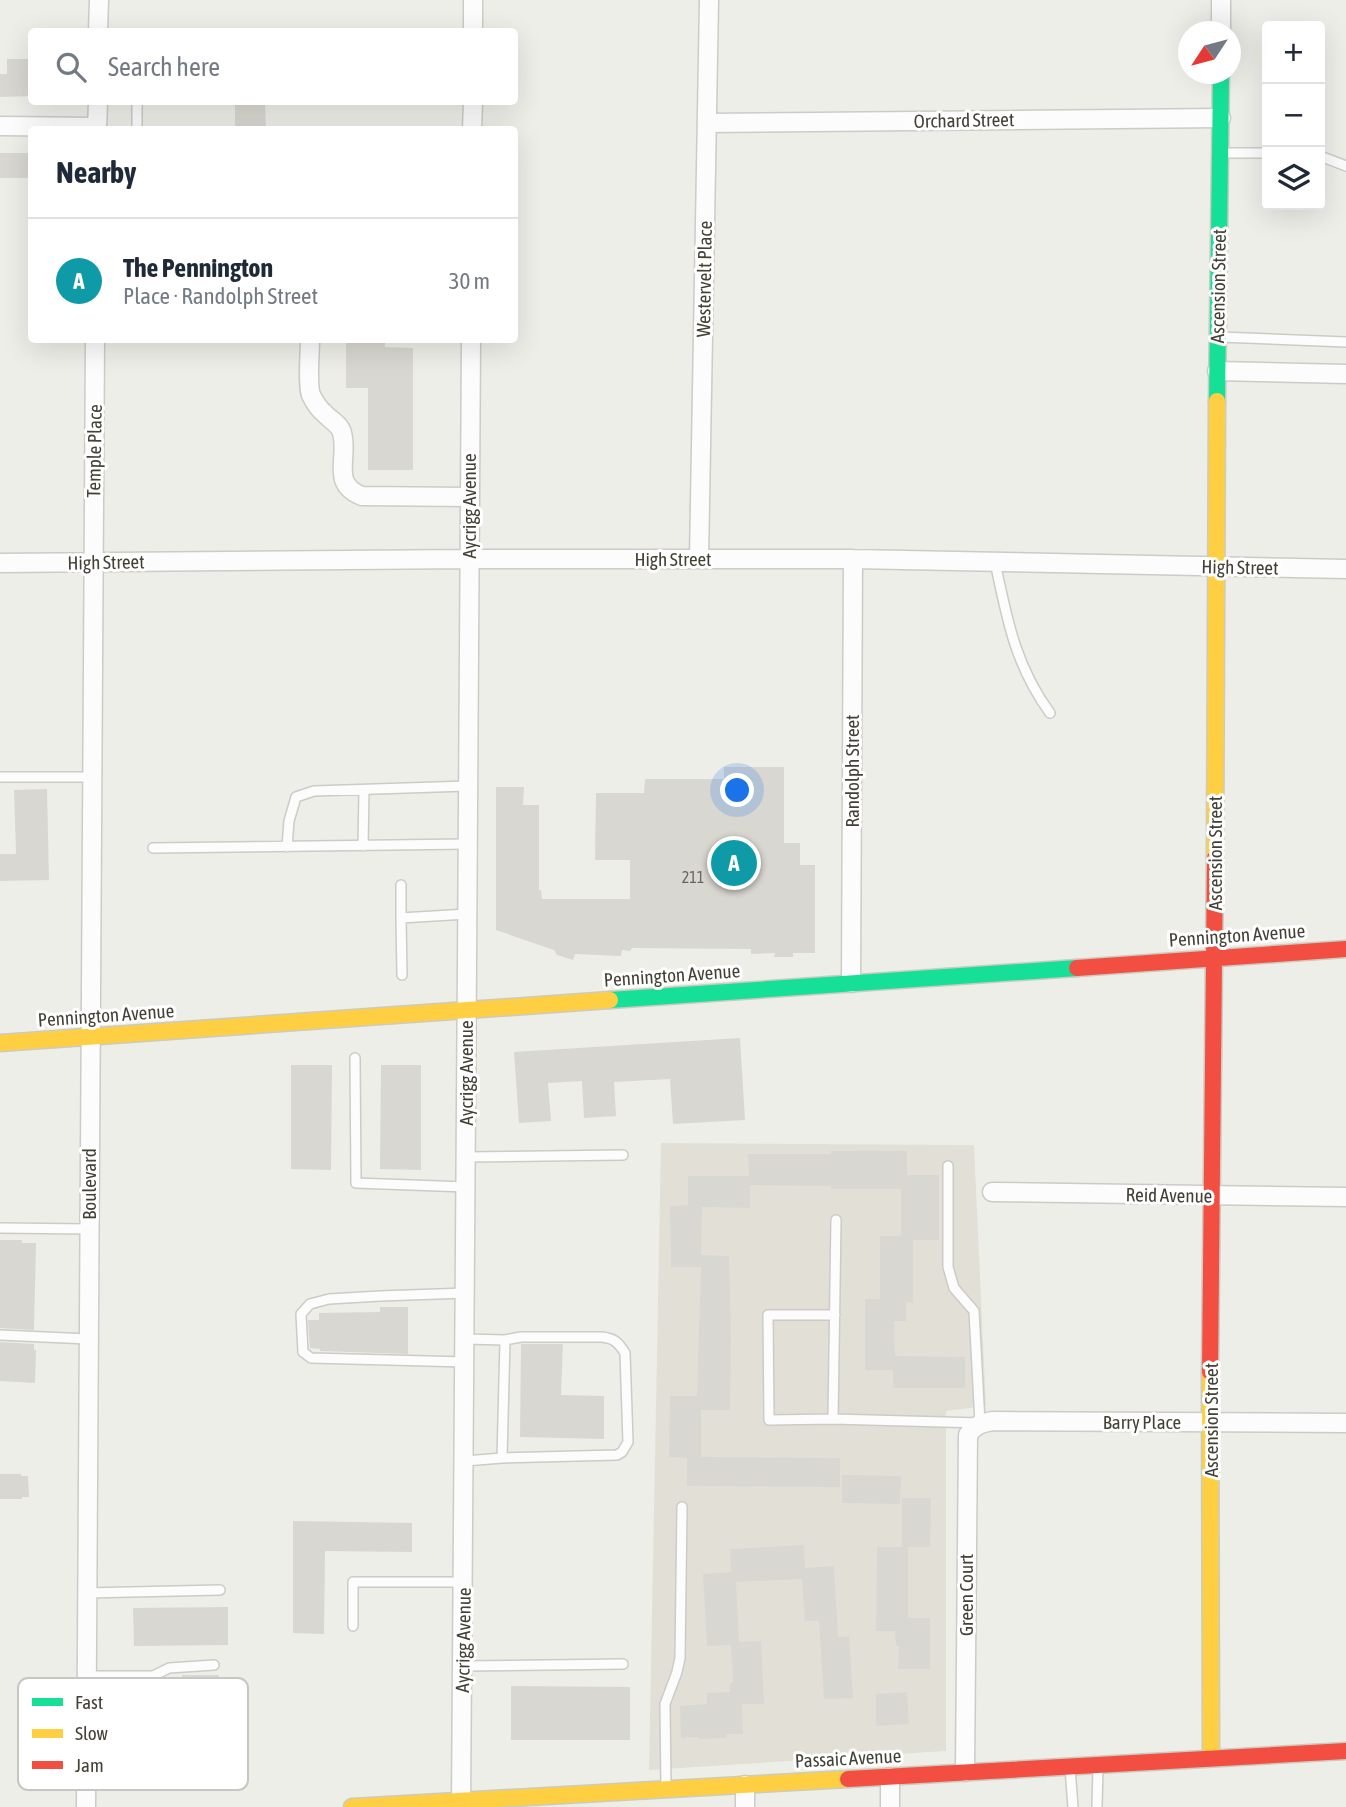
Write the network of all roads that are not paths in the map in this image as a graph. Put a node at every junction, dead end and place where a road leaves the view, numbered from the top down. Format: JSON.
{"nodes":[{"id":1,"x":99,"y":0,"type":"edge"},
{"id":2,"x":473,"y":0,"type":"edge"},
{"id":3,"x":709,"y":0,"type":"edge"},
{"id":4,"x":1221,"y":0,"type":"edge"},
{"id":5,"x":1221,"y":21,"type":"edge"},
{"id":6,"x":98,"y":28,"type":"edge"},
{"id":7,"x":473,"y":28,"type":"edge"},
{"id":8,"x":1221,"y":84,"type":"edge"},
{"id":9,"x":98,"y":105,"type":"edge"},
{"id":10,"x":137,"y":105,"type":"edge"},
{"id":11,"x":473,"y":105,"type":"edge"},
{"id":12,"x":1221,"y":118,"type":"junction"},
{"id":13,"x":707,"y":123,"type":"junction"},
{"id":14,"x":0,"y":126,"type":"edge"},
{"id":15,"x":97,"y":126,"type":"edge"},
{"id":16,"x":137,"y":126,"type":"edge"},
{"id":17,"x":472,"y":126,"type":"edge"},
{"id":18,"x":28,"y":127,"type":"edge"},
{"id":19,"x":1220,"y":153,"type":"junction"},
{"id":20,"x":1262,"y":153,"type":"edge"},
{"id":21,"x":1325,"y":158,"type":"edge"},
{"id":22,"x":1346,"y":166,"type":"edge"},
{"id":23,"x":1218,"y":337,"type":"junction"},
{"id":24,"x":1346,"y":342,"type":"edge"},
{"id":25,"x":95,"y":343,"type":"edge"},
{"id":26,"x":310,"y":343,"type":"edge"},
{"id":27,"x":471,"y":343,"type":"edge"},
{"id":28,"x":1217,"y":371,"type":"junction"},
{"id":29,"x":1346,"y":374,"type":"edge"},
{"id":30,"x":469,"y":497,"type":"junction"},
{"id":31,"x":469,"y":559,"type":"junction"},
{"id":32,"x":699,"y":559,"type":"junction"},
{"id":33,"x":853,"y":559,"type":"junction"},
{"id":34,"x":93,"y":562,"type":"junction"},
{"id":35,"x":995,"y":562,"type":"junction"},
{"id":36,"x":0,"y":563,"type":"edge"},
{"id":37,"x":1217,"y":566,"type":"junction"},
{"id":38,"x":1346,"y":569,"type":"edge"},
{"id":39,"x":1050,"y":713,"type":"dead end"},
{"id":40,"x":0,"y":777,"type":"edge"},
{"id":41,"x":92,"y":777,"type":"junction"},
{"id":42,"x":467,"y":786,"type":"junction"},
{"id":43,"x":364,"y":790,"type":"junction"},
{"id":44,"x":467,"y":845,"type":"junction"},
{"id":45,"x":363,"y":846,"type":"junction"},
{"id":46,"x":287,"y":847,"type":"junction"},
{"id":47,"x":153,"y":848,"type":"dead end"},
{"id":48,"x":401,"y":885,"type":"dead end"},
{"id":49,"x":467,"y":914,"type":"junction"},
{"id":50,"x":401,"y":918,"type":"junction"},
{"id":51,"x":1346,"y":949,"type":"edge"},
{"id":52,"x":1214,"y":958,"type":"junction"},
{"id":53,"x":401,"y":975,"type":"dead end"},
{"id":54,"x":850,"y":983,"type":"junction"},
{"id":55,"x":466,"y":1011,"type":"junction"},
{"id":56,"x":90,"y":1037,"type":"junction"},
{"id":57,"x":0,"y":1043,"type":"edge"},
{"id":58,"x":355,"y":1058,"type":"dead end"},
{"id":59,"x":623,"y":1155,"type":"dead end"},
{"id":60,"x":466,"y":1157,"type":"junction"},
{"id":61,"x":948,"y":1166,"type":"dead end"},
{"id":62,"x":466,"y":1187,"type":"junction"},
{"id":63,"x":992,"y":1192,"type":"dead end"},
{"id":64,"x":1212,"y":1195,"type":"junction"},
{"id":65,"x":1346,"y":1197,"type":"edge"},
{"id":66,"x":836,"y":1220,"type":"dead end"},
{"id":67,"x":0,"y":1228,"type":"edge"},
{"id":68,"x":89,"y":1229,"type":"junction"},
{"id":69,"x":466,"y":1293,"type":"junction"},
{"id":70,"x":835,"y":1315,"type":"junction"},
{"id":71,"x":0,"y":1335,"type":"edge"},
{"id":72,"x":88,"y":1339,"type":"junction"},
{"id":73,"x":466,"y":1339,"type":"junction"},
{"id":74,"x":505,"y":1340,"type":"junction"},
{"id":75,"x":466,"y":1362,"type":"junction"},
{"id":76,"x":833,"y":1419,"type":"junction"},
{"id":77,"x":1210,"y":1422,"type":"junction"},
{"id":78,"x":980,"y":1423,"type":"junction"},
{"id":79,"x":1346,"y":1423,"type":"edge"},
{"id":80,"x":502,"y":1458,"type":"junction"},
{"id":81,"x":465,"y":1461,"type":"junction"},
{"id":82,"x":682,"y":1507,"type":"dead end"},
{"id":83,"x":464,"y":1582,"type":"junction"},
{"id":84,"x":220,"y":1590,"type":"dead end"},
{"id":85,"x":86,"y":1593,"type":"junction"},
{"id":86,"x":352,"y":1626,"type":"dead end"},
{"id":87,"x":623,"y":1664,"type":"dead end"},
{"id":88,"x":214,"y":1665,"type":"dead end"},
{"id":89,"x":463,"y":1666,"type":"junction"},
{"id":90,"x":87,"y":1675,"type":"junction"},
{"id":91,"x":153,"y":1676,"type":"junction"},
{"id":92,"x":87,"y":1678,"type":"edge"},
{"id":93,"x":155,"y":1678,"type":"edge"},
{"id":94,"x":1346,"y":1751,"type":"edge"},
{"id":95,"x":1211,"y":1758,"type":"junction"},
{"id":96,"x":1098,"y":1765,"type":"junction"},
{"id":97,"x":1070,"y":1766,"type":"junction"},
{"id":98,"x":965,"y":1772,"type":"junction"},
{"id":99,"x":890,"y":1777,"type":"junction"},
{"id":100,"x":745,"y":1785,"type":"junction"},
{"id":101,"x":666,"y":1789,"type":"junction"},
{"id":102,"x":461,"y":1804,"type":"edge"},
{"id":103,"x":352,"y":1807,"type":"edge"},
{"id":104,"x":745,"y":1807,"type":"edge"},
{"id":105,"x":890,"y":1807,"type":"edge"},
{"id":106,"x":1073,"y":1807,"type":"edge"},
{"id":107,"x":1097,"y":1807,"type":"edge"}],
"edges":[{"from":1,"to":6,"type":"street"},
{"from":2,"to":7,"type":"street"},
{"from":3,"to":13,"type":"street","name":"Westervelt Place"},
{"from":4,"to":5,"type":"street"},
{"from":8,"to":12,"type":"street","name":"Ascension Street"},
{"from":9,"to":15,"type":"street"},
{"from":10,"to":16,"type":"lane"},
{"from":11,"to":17,"type":"street"},
{"from":12,"to":13,"type":"street","name":"Orchard Street"},
{"from":12,"to":19,"type":"street","name":"Ascension Street"},
{"from":13,"to":32,"type":"street","name":"Westervelt Place"},
{"from":14,"to":18,"type":"street"},
{"from":19,"to":20,"type":"lane"},
{"from":19,"to":23,"type":"street","name":"Ascension Street"},
{"from":21,"to":22,"type":"lane"},
{"from":23,"to":24,"type":"lane"},
{"from":23,"to":28,"type":"street","name":"Ascension Street"},
{"from":25,"to":34,"type":"street","name":"Temple Place"},
{"from":26,"to":30,"type":"street"},
{"from":27,"to":30,"type":"street","name":"Aycrigg Avenue"},
{"from":28,"to":29,"type":"street"},
{"from":28,"to":37,"type":"street","name":"Ascension Street"},
{"from":30,"to":31,"type":"street","name":"Aycrigg Avenue"},
{"from":31,"to":32,"type":"street","name":"High Street"},
{"from":31,"to":34,"type":"street","name":"High Street"},
{"from":31,"to":42,"type":"street","name":"Aycrigg Avenue"},
{"from":32,"to":33,"type":"street","name":"High Street"},
{"from":33,"to":35,"type":"street","name":"High Street"},
{"from":33,"to":54,"type":"street","name":"Randolph Street"},
{"from":34,"to":36,"type":"street","name":"High Street"},
{"from":34,"to":41,"type":"street","name":"Boulevard"},
{"from":35,"to":37,"type":"street","name":"High Street"},
{"from":35,"to":39,"type":"lane"},
{"from":37,"to":38,"type":"street","name":"High Street"},
{"from":37,"to":52,"type":"street","name":"Ascension Street"},
{"from":40,"to":41,"type":"lane"},
{"from":41,"to":56,"type":"street","name":"Boulevard"},
{"from":42,"to":43,"type":"lane"},
{"from":42,"to":44,"type":"street","name":"Aycrigg Avenue"},
{"from":43,"to":45,"type":"lane"},
{"from":43,"to":46,"type":"lane"},
{"from":44,"to":45,"type":"lane"},
{"from":44,"to":49,"type":"street","name":"Aycrigg Avenue"},
{"from":45,"to":46,"type":"lane"},
{"from":46,"to":47,"type":"lane"},
{"from":48,"to":50,"type":"lane"},
{"from":49,"to":50,"type":"lane"},
{"from":49,"to":55,"type":"street","name":"Aycrigg Avenue"},
{"from":50,"to":53,"type":"lane"},
{"from":51,"to":52,"type":"street","name":"Pennington Avenue"},
{"from":52,"to":54,"type":"street","name":"Pennington Avenue"},
{"from":52,"to":64,"type":"street","name":"Ascension Street"},
{"from":54,"to":55,"type":"street","name":"Pennington Avenue"},
{"from":55,"to":56,"type":"street","name":"Pennington Avenue"},
{"from":55,"to":60,"type":"street","name":"Aycrigg Avenue"},
{"from":56,"to":57,"type":"street","name":"Pennington Avenue"},
{"from":56,"to":68,"type":"street","name":"Boulevard"},
{"from":58,"to":62,"type":"lane"},
{"from":59,"to":60,"type":"lane"},
{"from":60,"to":62,"type":"street","name":"Aycrigg Avenue"},
{"from":61,"to":78,"type":"lane"},
{"from":62,"to":69,"type":"street","name":"Aycrigg Avenue"},
{"from":63,"to":64,"type":"street","name":"Reid Avenue"},
{"from":64,"to":65,"type":"street","name":"Reid Avenue"},
{"from":64,"to":77,"type":"street","name":"Ascension Street"},
{"from":66,"to":70,"type":"lane"},
{"from":67,"to":68,"type":"lane"},
{"from":68,"to":72,"type":"street","name":"Boulevard"},
{"from":69,"to":73,"type":"street","name":"Aycrigg Avenue"},
{"from":69,"to":75,"type":"lane"},
{"from":70,"to":76,"type":"lane"},
{"from":70,"to":76,"type":"lane"},
{"from":71,"to":72,"type":"lane"},
{"from":72,"to":85,"type":"street","name":"Boulevard"},
{"from":73,"to":74,"type":"lane"},
{"from":73,"to":75,"type":"street","name":"Aycrigg Avenue"},
{"from":74,"to":80,"type":"lane"},
{"from":74,"to":80,"type":"lane"},
{"from":75,"to":81,"type":"street","name":"Aycrigg Avenue"},
{"from":76,"to":78,"type":"lane"},
{"from":77,"to":78,"type":"street","name":"Barry Place"},
{"from":77,"to":79,"type":"street","name":"Barry Place"},
{"from":77,"to":95,"type":"street","name":"Ascension Street"},
{"from":78,"to":98,"type":"street","name":"Green Court"},
{"from":80,"to":81,"type":"lane"},
{"from":81,"to":83,"type":"street","name":"Aycrigg Avenue"},
{"from":82,"to":101,"type":"lane"},
{"from":83,"to":86,"type":"lane"},
{"from":83,"to":89,"type":"street","name":"Aycrigg Avenue"},
{"from":84,"to":85,"type":"lane"},
{"from":85,"to":90,"type":"street","name":"Boulevard"},
{"from":87,"to":89,"type":"lane"},
{"from":88,"to":91,"type":"lane"},
{"from":89,"to":102,"type":"street","name":"Aycrigg Avenue"},
{"from":90,"to":91,"type":"lane"},
{"from":90,"to":92,"type":"street","name":"Boulevard"},
{"from":91,"to":93,"type":"lane"},
{"from":94,"to":95,"type":"street","name":"Passaic Avenue"},
{"from":95,"to":96,"type":"street","name":"Passaic Avenue"},
{"from":96,"to":97,"type":"street","name":"Passaic Avenue"},
{"from":96,"to":107,"type":"lane"},
{"from":97,"to":98,"type":"street","name":"Passaic Avenue"},
{"from":97,"to":106,"type":"lane"},
{"from":98,"to":99,"type":"street","name":"Passaic Avenue"},
{"from":99,"to":100,"type":"street","name":"Passaic Avenue"},
{"from":99,"to":105,"type":"street"},
{"from":100,"to":101,"type":"street","name":"Passaic Avenue"},
{"from":100,"to":104,"type":"street"},
{"from":101,"to":102,"type":"street","name":"Passaic Avenue"},
{"from":102,"to":103,"type":"street","name":"Passaic Avenue"}]}
